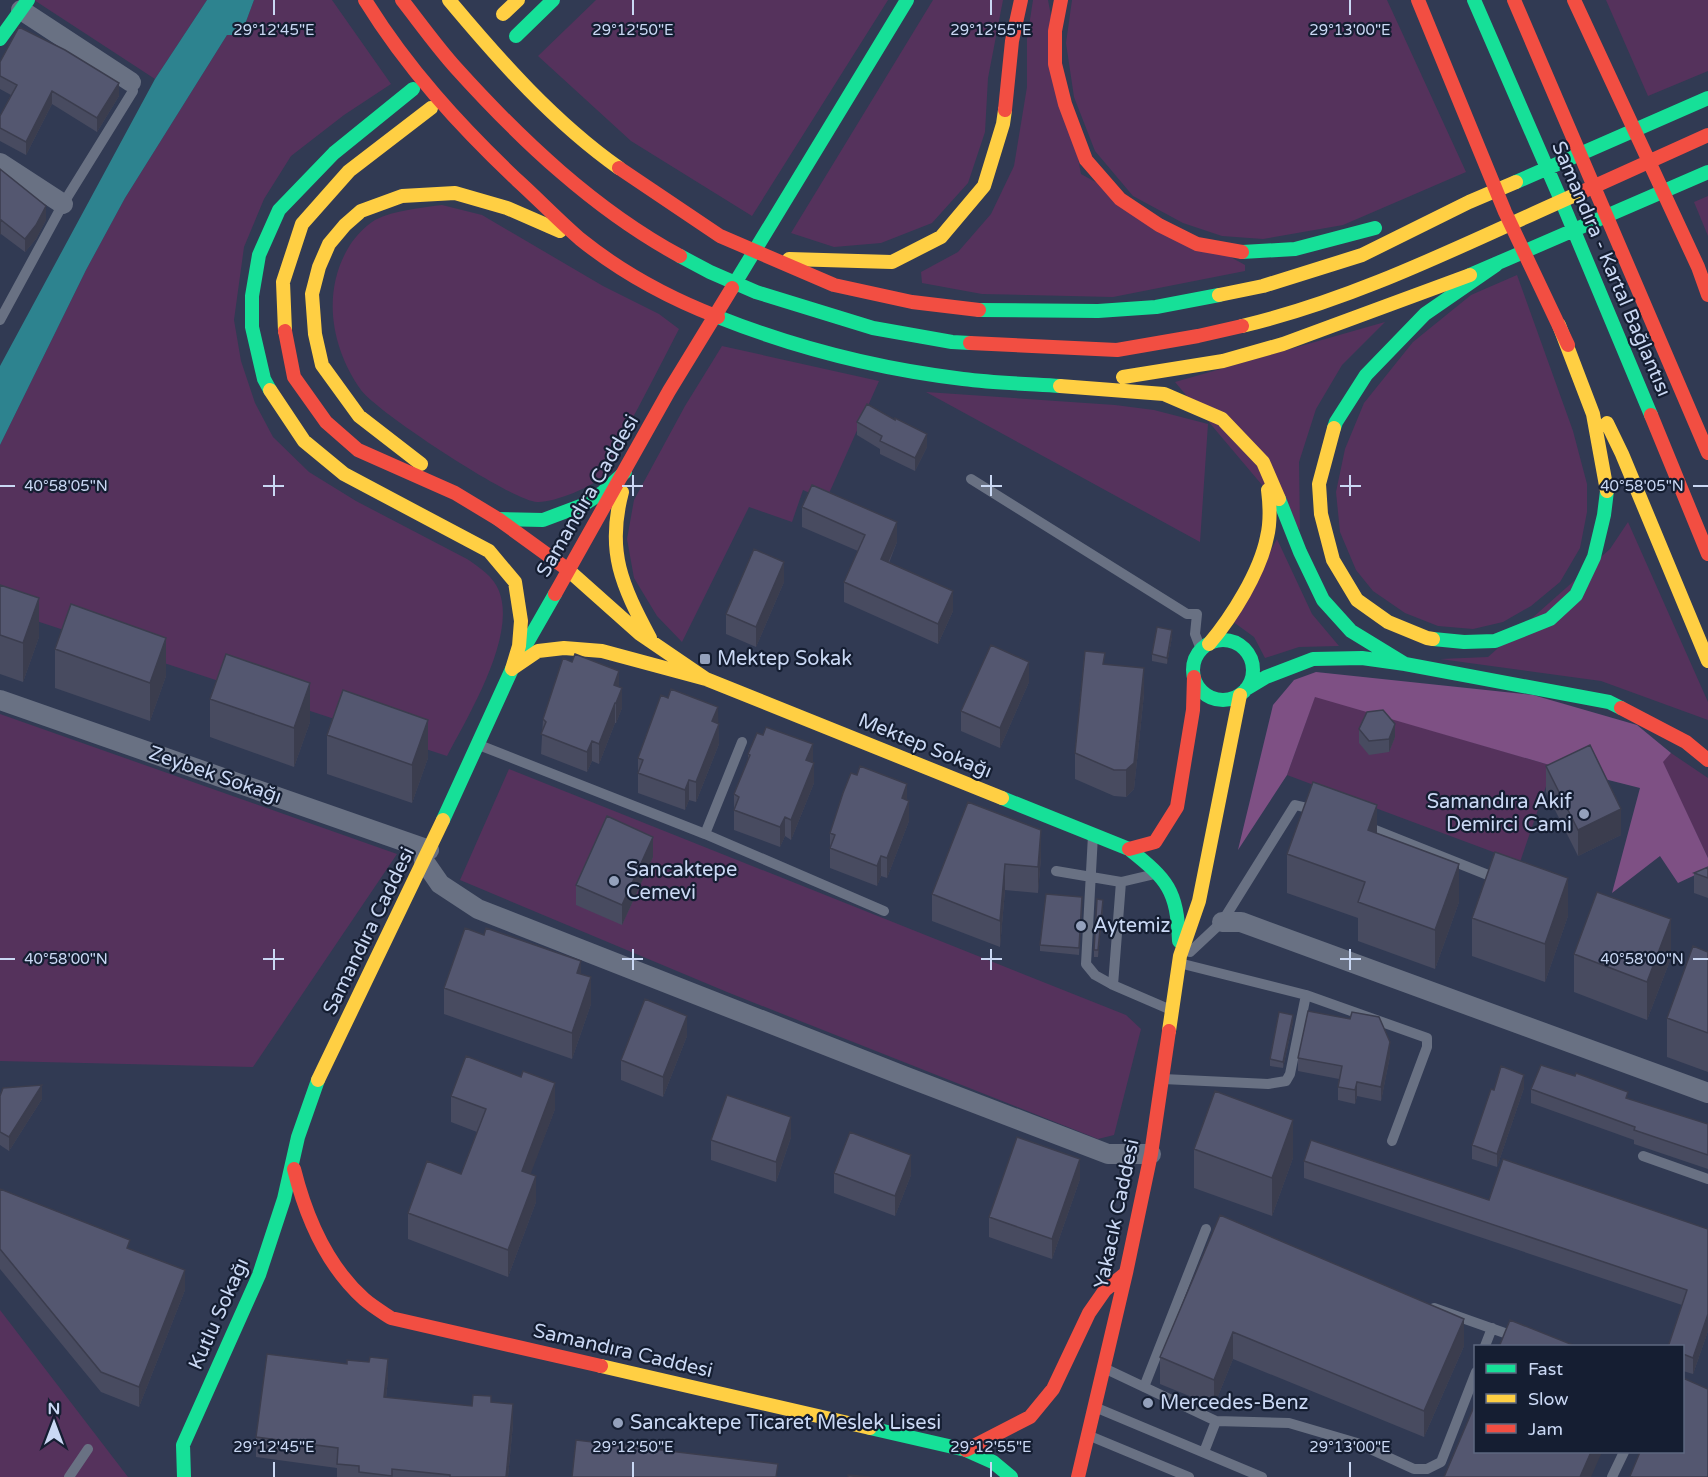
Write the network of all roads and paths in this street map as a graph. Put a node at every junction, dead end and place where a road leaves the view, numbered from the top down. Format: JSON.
{"nodes":[{"id":1,"x":365,"y":0,"type":"edge"},
{"id":2,"x":402,"y":0,"type":"edge"},
{"id":3,"x":449,"y":0,"type":"edge"},
{"id":4,"x":518,"y":0,"type":"edge"},
{"id":5,"x":553,"y":0,"type":"edge"},
{"id":6,"x":907,"y":0,"type":"edge"},
{"id":7,"x":1021,"y":0,"type":"edge"},
{"id":8,"x":1060,"y":0,"type":"edge"},
{"id":9,"x":1410,"y":0,"type":"edge"},
{"id":10,"x":1418,"y":0,"type":"edge"},
{"id":11,"x":1474,"y":0,"type":"edge"},
{"id":12,"x":1514,"y":0,"type":"edge"},
{"id":13,"x":1577,"y":0,"type":"edge"},
{"id":14,"x":24,"y":5,"type":"edge"},
{"id":15,"x":503,"y":14,"type":"dead end"},
{"id":16,"x":516,"y":36,"type":"dead end"},
{"id":17,"x":0,"y":39,"type":"edge"},
{"id":18,"x":1441,"y":52,"type":"junction"},
{"id":19,"x":130,"y":82,"type":"joint"},
{"id":20,"x":413,"y":88,"type":"dead end"},
{"id":21,"x":1708,"y":98,"type":"edge"},
{"id":22,"x":431,"y":108,"type":"dead end"},
{"id":23,"x":1708,"y":135,"type":"edge"},
{"id":24,"x":0,"y":163,"type":"edge"},
{"id":25,"x":1708,"y":174,"type":"edge"},
{"id":26,"x":1469,"y":202,"type":"junction"},
{"id":27,"x":63,"y":204,"type":"junction"},
{"id":28,"x":581,"y":239,"type":"junction"},
{"id":29,"x":771,"y":258,"type":"junction"},
{"id":30,"x":1496,"y":265,"type":"junction"},
{"id":31,"x":1698,"y":267,"type":"junction"},
{"id":32,"x":1708,"y":287,"type":"edge"},
{"id":33,"x":1708,"y":295,"type":"edge"},
{"id":34,"x":0,"y":320,"type":"edge"},
{"id":35,"x":1559,"y":325,"type":"junction"},
{"id":36,"x":963,"y":379,"type":"junction"},
{"id":37,"x":1708,"y":453,"type":"edge"},
{"id":38,"x":1263,"y":462,"type":"junction"},
{"id":39,"x":625,"y":472,"type":"junction"},
{"id":40,"x":971,"y":479,"type":"dead end"},
{"id":41,"x":455,"y":493,"type":"junction"},
{"id":42,"x":498,"y":519,"type":"junction"},
{"id":43,"x":1708,"y":554,"type":"edge"},
{"id":44,"x":568,"y":570,"type":"junction"},
{"id":45,"x":652,"y":642,"type":"junction"},
{"id":46,"x":1205,"y":647,"type":"junction"},
{"id":47,"x":1708,"y":661,"type":"edge"},
{"id":48,"x":1405,"y":664,"type":"junction"},
{"id":49,"x":512,"y":669,"type":"junction"},
{"id":50,"x":1194,"y":677,"type":"junction"},
{"id":51,"x":706,"y":679,"type":"junction"},
{"id":52,"x":1243,"y":692,"type":"junction"},
{"id":53,"x":0,"y":700,"type":"edge"},
{"id":54,"x":742,"y":742,"type":"dead end"},
{"id":55,"x":478,"y":744,"type":"junction"},
{"id":56,"x":1708,"y":760,"type":"edge"},
{"id":57,"x":1325,"y":812,"type":"edge"},
{"id":58,"x":1356,"y":823,"type":"edge"},
{"id":59,"x":705,"y":834,"type":"junction"},
{"id":60,"x":1093,"y":835,"type":"junction"},
{"id":61,"x":1129,"y":849,"type":"junction"},
{"id":62,"x":427,"y":855,"type":"junction"},
{"id":63,"x":1056,"y":871,"type":"dead end"},
{"id":64,"x":1160,"y":873,"type":"junction"},
{"id":65,"x":1091,"y":877,"type":"junction"},
{"id":66,"x":1121,"y":882,"type":"junction"},
{"id":67,"x":1506,"y":882,"type":"edge"},
{"id":68,"x":884,"y":911,"type":"dead end"},
{"id":69,"x":1222,"y":922,"type":"junction"},
{"id":70,"x":1179,"y":959,"type":"junction"},
{"id":71,"x":1113,"y":985,"type":"junction"},
{"id":72,"x":1306,"y":994,"type":"junction"},
{"id":73,"x":1171,"y":1010,"type":"junction"},
{"id":74,"x":1162,"y":1079,"type":"junction"},
{"id":75,"x":1708,"y":1093,"type":"edge"},
{"id":76,"x":1392,"y":1141,"type":"dead end"},
{"id":77,"x":1150,"y":1154,"type":"junction"},
{"id":78,"x":1643,"y":1156,"type":"dead end"},
{"id":79,"x":293,"y":1165,"type":"junction"},
{"id":80,"x":1708,"y":1179,"type":"edge"},
{"id":81,"x":1206,"y":1229,"type":"dead end"},
{"id":82,"x":1126,"y":1273,"type":"junction"},
{"id":83,"x":1428,"y":1305,"type":"edge"},
{"id":84,"x":1492,"y":1328,"type":"junction"},
{"id":85,"x":1523,"y":1339,"type":"edge"},
{"id":86,"x":1486,"y":1345,"type":"edge"},
{"id":87,"x":1103,"y":1368,"type":"junction"},
{"id":88,"x":1474,"y":1377,"type":"edge"},
{"id":89,"x":1144,"y":1387,"type":"junction"},
{"id":90,"x":1094,"y":1407,"type":"junction"},
{"id":91,"x":1216,"y":1421,"type":"junction"},
{"id":92,"x":1087,"y":1434,"type":"junction"},
{"id":93,"x":88,"y":1449,"type":"dead end"},
{"id":94,"x":966,"y":1450,"type":"junction"},
{"id":95,"x":1204,"y":1452,"type":"junction"},
{"id":96,"x":1624,"y":1453,"type":"edge"},
{"id":97,"x":69,"y":1477,"type":"edge"},
{"id":98,"x":184,"y":1477,"type":"edge"},
{"id":99,"x":1011,"y":1477,"type":"edge"},
{"id":100,"x":1078,"y":1477,"type":"edge"},
{"id":101,"x":1189,"y":1477,"type":"edge"},
{"id":102,"x":1262,"y":1477,"type":"edge"},
{"id":103,"x":1612,"y":1477,"type":"edge"}],
"edges":[{"from":1,"to":28,"type":"main road"},
{"from":2,"to":23,"type":"main road"},
{"from":3,"to":29,"type":"main road"},
{"from":4,"to":15,"type":"main road"},
{"from":5,"to":16,"type":"main road"},
{"from":6,"to":39,"type":"main road","name":"Samandıra Caddesi"},
{"from":7,"to":29,"type":"main road"},
{"from":8,"to":26,"type":"main road"},
{"from":9,"to":18,"type":"main road"},
{"from":10,"to":18,"type":"main road"},
{"from":11,"to":43,"type":"main road","name":"Samandıra - Kartal Bağlantısı"},
{"from":12,"to":37,"type":"main road","name":"Samandıra - Kartal Bağlantısı"},
{"from":13,"to":31,"type":"main road"},
{"from":14,"to":17,"type":"main road"},
{"from":14,"to":19,"type":"street"},
{"from":18,"to":35,"type":"main road"},
{"from":19,"to":27,"type":"lane"},
{"from":20,"to":49,"type":"main road"},
{"from":21,"to":26,"type":"main road"},
{"from":22,"to":41,"type":"main road"},
{"from":24,"to":27,"type":"street"},
{"from":25,"to":30,"type":"main road"},
{"from":26,"to":29,"type":"main road"},
{"from":27,"to":34,"type":"lane"},
{"from":28,"to":36,"type":"main road"},
{"from":28,"to":41,"type":"main road"},
{"from":30,"to":35,"type":"main road"},
{"from":30,"to":36,"type":"main road"},
{"from":31,"to":32,"type":"main road"},
{"from":31,"to":33,"type":"main road"},
{"from":35,"to":47,"type":"main road"},
{"from":36,"to":38,"type":"main road"},
{"from":38,"to":46,"type":"main road"},
{"from":38,"to":48,"type":"main road"},
{"from":39,"to":42,"type":"main road"},
{"from":39,"to":44,"type":"main road","name":"Samandıra Caddesi"},
{"from":39,"to":45,"type":"main road"},
{"from":40,"to":46,"type":"lane"},
{"from":41,"to":42,"type":"main road"},
{"from":42,"to":44,"type":"main road"},
{"from":44,"to":45,"type":"main road"},
{"from":44,"to":49,"type":"main road","name":"Samandıra Caddesi"},
{"from":45,"to":51,"type":"main road"},
{"from":46,"to":50,"type":"main road"},
{"from":46,"to":52,"type":"main road","name":"Yakacık Caddesi"},
{"from":48,"to":52,"type":"main road"},
{"from":48,"to":56,"type":"main road"},
{"from":49,"to":51,"type":"main road"},
{"from":49,"to":55,"type":"main road","name":"Samandıra Caddesi"},
{"from":50,"to":52,"type":"main road"},
{"from":50,"to":61,"type":"main road"},
{"from":51,"to":60,"type":"main road","name":"Mektep Sokağı"},
{"from":52,"to":70,"type":"main road","name":"Yakacık Caddesi"},
{"from":53,"to":62,"type":"street","name":"Zeybek Sokağı"},
{"from":54,"to":59,"type":"lane"},
{"from":55,"to":59,"type":"lane"},
{"from":55,"to":62,"type":"main road","name":"Samandıra Caddesi"},
{"from":57,"to":69,"type":"lane"},
{"from":58,"to":67,"type":"lane"},
{"from":59,"to":68,"type":"lane"},
{"from":60,"to":61,"type":"main road","name":"Mektep Sokağı"},
{"from":60,"to":65,"type":"lane"},
{"from":61,"to":64,"type":"main road","name":"Yakacık Caddesi"},
{"from":62,"to":77,"type":"street"},
{"from":62,"to":79,"type":"main road","name":"Samandıra Caddesi"},
{"from":63,"to":65,"type":"lane"},
{"from":64,"to":66,"type":"lane"},
{"from":64,"to":70,"type":"main road","name":"Yakacık Caddesi"},
{"from":65,"to":66,"type":"lane"},
{"from":65,"to":71,"type":"lane"},
{"from":66,"to":71,"type":"lane"},
{"from":69,"to":70,"type":"lane"},
{"from":69,"to":75,"type":"street"},
{"from":70,"to":72,"type":"lane"},
{"from":70,"to":73,"type":"main road","name":"Yakacık Caddesi"},
{"from":71,"to":73,"type":"lane"},
{"from":72,"to":74,"type":"lane"},
{"from":72,"to":76,"type":"lane"},
{"from":73,"to":74,"type":"main road","name":"Yakacık Caddesi"},
{"from":74,"to":77,"type":"main road","name":"Yakacık Caddesi"},
{"from":77,"to":82,"type":"main road","name":"Yakacık Caddesi"},
{"from":78,"to":80,"type":"lane"},
{"from":79,"to":94,"type":"main road","name":"Samandıra Caddesi"},
{"from":79,"to":98,"type":"main road","name":"Kutlu Sokağı"},
{"from":81,"to":89,"type":"lane"},
{"from":82,"to":87,"type":"main road","name":"Yakacık Caddesi"},
{"from":82,"to":94,"type":"main road"},
{"from":83,"to":84,"type":"lane"},
{"from":84,"to":85,"type":"lane"},
{"from":84,"to":86,"type":"lane"},
{"from":87,"to":89,"type":"lane"},
{"from":87,"to":90,"type":"main road","name":"Yakacık Caddesi"},
{"from":88,"to":91,"type":"lane"},
{"from":89,"to":91,"type":"lane"},
{"from":90,"to":92,"type":"main road","name":"Yakacık Caddesi"},
{"from":90,"to":95,"type":"lane"},
{"from":91,"to":95,"type":"lane"},
{"from":92,"to":100,"type":"main road","name":"Yakacık Caddesi"},
{"from":92,"to":101,"type":"lane"},
{"from":93,"to":97,"type":"lane"},
{"from":94,"to":99,"type":"main road","name":"Samandıra Caddesi"},
{"from":95,"to":102,"type":"lane"},
{"from":96,"to":103,"type":"lane"}]}
